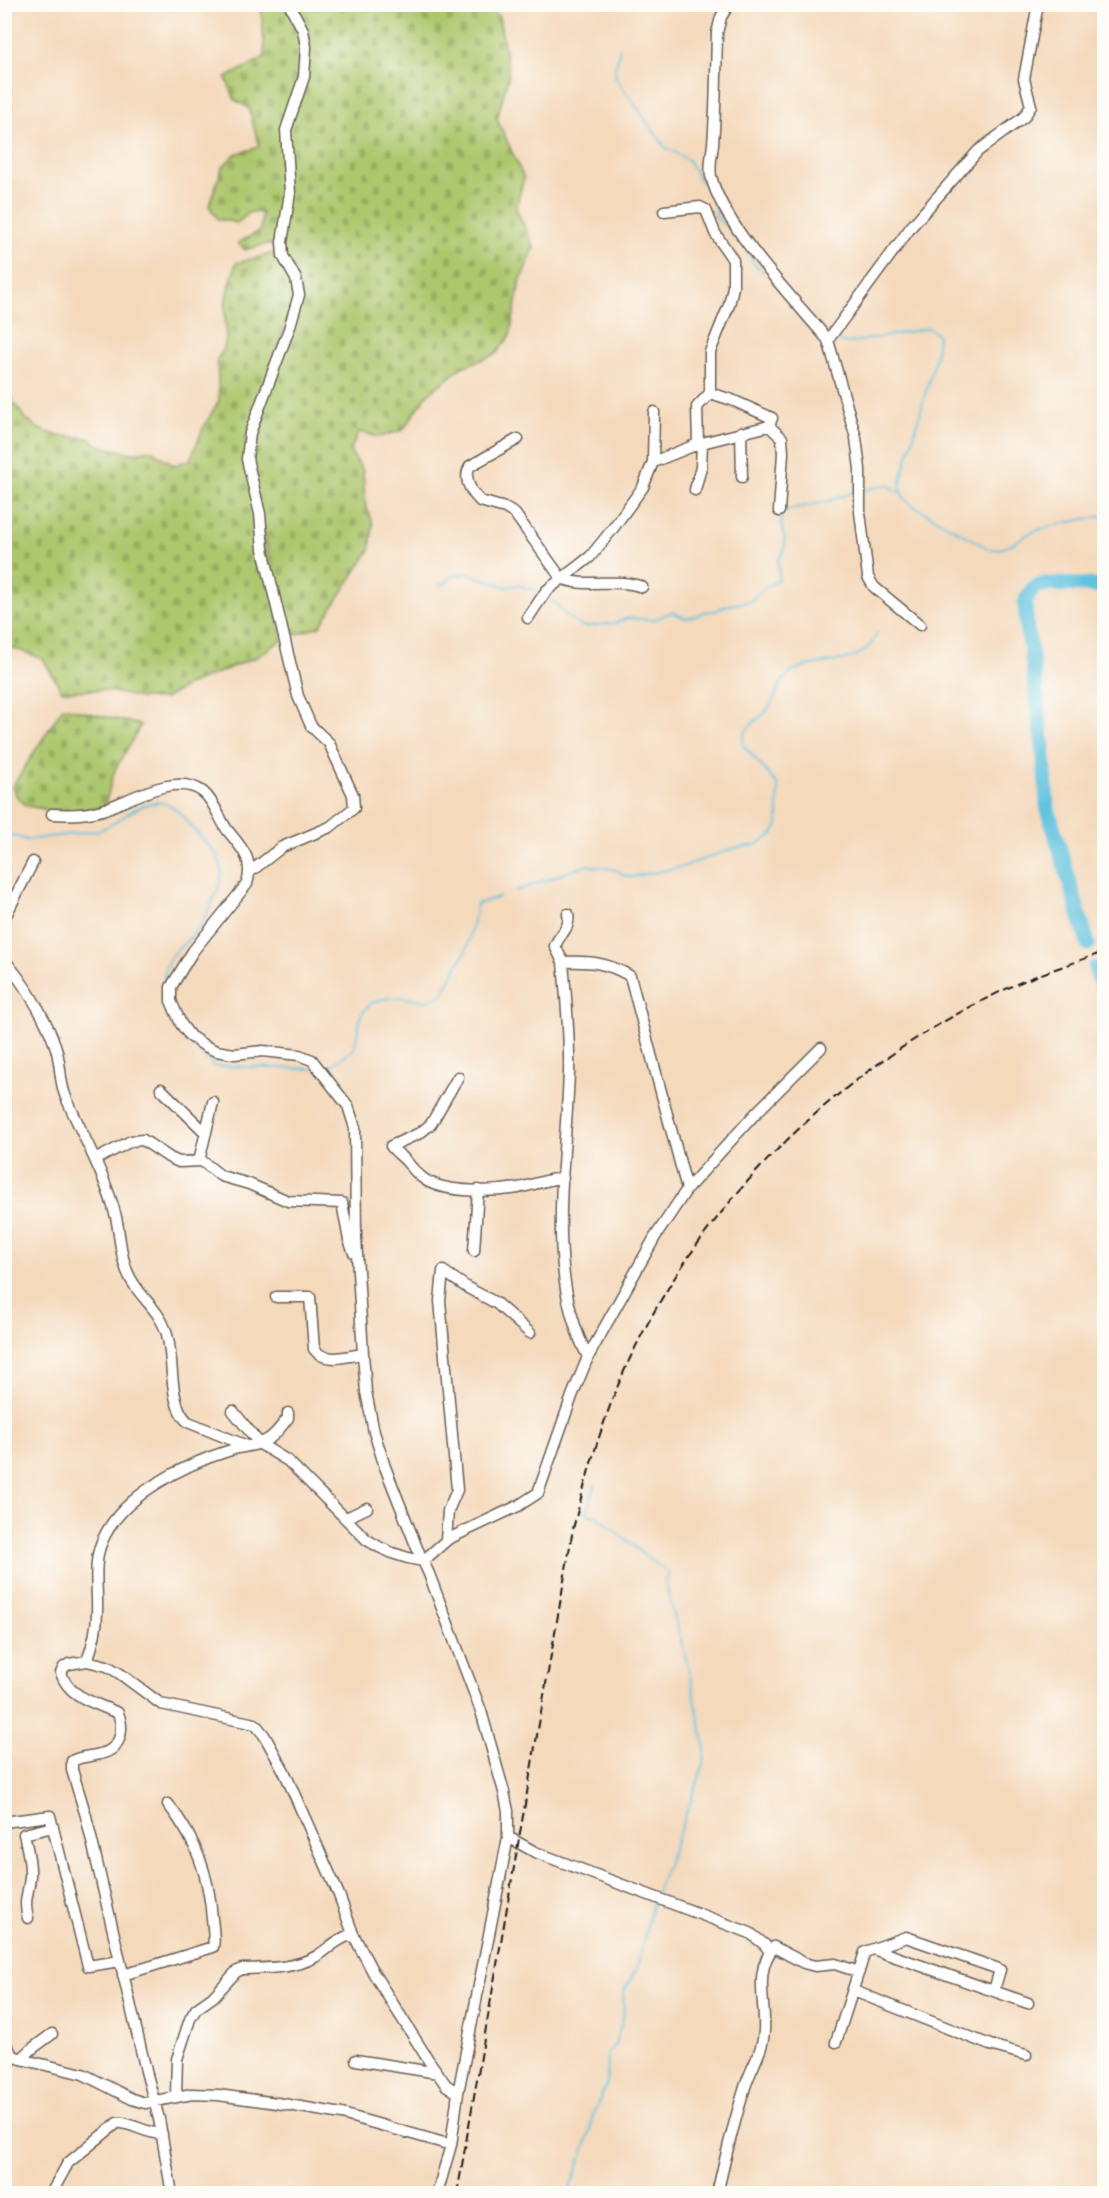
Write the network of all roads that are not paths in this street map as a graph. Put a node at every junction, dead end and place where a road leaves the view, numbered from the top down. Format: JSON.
{"nodes":[{"id":1,"x":288,"y":4,"type":"edge"},
{"id":2,"x":729,"y":4,"type":"edge"},
{"id":3,"x":1038,"y":4,"type":"edge"},
{"id":4,"x":664,"y":211,"type":"dead end"},
{"id":5,"x":828,"y":339,"type":"junction"},
{"id":6,"x":710,"y":393,"type":"junction"},
{"id":7,"x":654,"y":412,"type":"dead end"},
{"id":8,"x":769,"y":426,"type":"junction"},
{"id":9,"x":741,"y":432,"type":"junction"},
{"id":10,"x":518,"y":439,"type":"dead end"},
{"id":11,"x":700,"y":444,"type":"junction"},
{"id":12,"x":653,"y":462,"type":"junction"},
{"id":13,"x":742,"y":477,"type":"dead end"},
{"id":14,"x":695,"y":490,"type":"dead end"},
{"id":15,"x":779,"y":511,"type":"dead end"},
{"id":16,"x":561,"y":578,"type":"junction"},
{"id":17,"x":642,"y":587,"type":"dead end"},
{"id":18,"x":528,"y":618,"type":"dead end"},
{"id":19,"x":920,"y":625,"type":"dead end"},
{"id":20,"x":52,"y":814,"type":"dead end"},
{"id":21,"x":33,"y":862,"type":"dead end"},
{"id":22,"x":250,"y":872,"type":"junction"},
{"id":23,"x":568,"y":914,"type":"dead end"},
{"id":24,"x":4,"y":919,"type":"edge"},
{"id":25,"x":4,"y":959,"type":"edge"},
{"id":26,"x":563,"y":962,"type":"junction"},
{"id":27,"x":820,"y":1048,"type":"dead end"},
{"id":28,"x":458,"y":1077,"type":"dead end"},
{"id":29,"x":161,"y":1089,"type":"dead end"},
{"id":30,"x":213,"y":1102,"type":"dead end"},
{"id":31,"x":206,"y":1133,"type":"junction"},
{"id":32,"x":95,"y":1160,"type":"junction"},
{"id":33,"x":199,"y":1161,"type":"junction"},
{"id":34,"x":563,"y":1178,"type":"junction"},
{"id":35,"x":687,"y":1189,"type":"junction"},
{"id":36,"x":478,"y":1190,"type":"junction"},
{"id":37,"x":474,"y":1251,"type":"dead end"},
{"id":38,"x":358,"y":1261,"type":"junction"},
{"id":39,"x":276,"y":1297,"type":"dead end"},
{"id":40,"x":530,"y":1333,"type":"dead end"},
{"id":41,"x":363,"y":1354,"type":"junction"},
{"id":42,"x":588,"y":1357,"type":"junction"},
{"id":43,"x":233,"y":1411,"type":"dead end"},
{"id":44,"x":288,"y":1413,"type":"dead end"},
{"id":45,"x":260,"y":1444,"type":"junction"},
{"id":46,"x":247,"y":1446,"type":"junction"},
{"id":47,"x":367,"y":1508,"type":"dead end"},
{"id":48,"x":346,"y":1518,"type":"junction"},
{"id":49,"x":446,"y":1542,"type":"junction"},
{"id":50,"x":423,"y":1560,"type":"junction"},
{"id":51,"x":87,"y":1661,"type":"junction"},
{"id":52,"x":168,"y":1804,"type":"dead end"},
{"id":53,"x":4,"y":1822,"type":"edge"},
{"id":54,"x":53,"y":1827,"type":"junction"},
{"id":55,"x":508,"y":1837,"type":"junction"},
{"id":56,"x":28,"y":1918,"type":"dead end"},
{"id":57,"x":354,"y":1934,"type":"junction"},
{"id":58,"x":876,"y":1950,"type":"junction"},
{"id":59,"x":770,"y":1952,"type":"junction"},
{"id":60,"x":120,"y":1961,"type":"junction"},
{"id":61,"x":860,"y":1972,"type":"junction"},
{"id":62,"x":123,"y":1975,"type":"junction"},
{"id":63,"x":994,"y":1990,"type":"junction"},
{"id":64,"x":854,"y":1991,"type":"junction"},
{"id":65,"x":1028,"y":2003,"type":"dead end"},
{"id":66,"x":52,"y":2034,"type":"dead end"},
{"id":67,"x":4,"y":2040,"type":"edge"},
{"id":68,"x":836,"y":2042,"type":"dead end"},
{"id":69,"x":1026,"y":2055,"type":"dead end"},
{"id":70,"x":17,"y":2058,"type":"junction"},
{"id":71,"x":356,"y":2060,"type":"dead end"},
{"id":72,"x":4,"y":2069,"type":"edge"},
{"id":73,"x":438,"y":2073,"type":"junction"},
{"id":74,"x":459,"y":2085,"type":"junction"},
{"id":75,"x":176,"y":2095,"type":"junction"},
{"id":76,"x":154,"y":2102,"type":"junction"},
{"id":77,"x":162,"y":2134,"type":"junction"},
{"id":78,"x":452,"y":2145,"type":"junction"},
{"id":79,"x":51,"y":2193,"type":"edge"},
{"id":80,"x":172,"y":2193,"type":"edge"},
{"id":81,"x":437,"y":2193,"type":"edge"},
{"id":82,"x":717,"y":2193,"type":"edge"}],
"edges":[{"from":1,"to":22,"type":"street"},
{"from":2,"to":5,"type":"street"},
{"from":3,"to":5,"type":"street"},
{"from":4,"to":6,"type":"street"},
{"from":5,"to":19,"type":"street"},
{"from":6,"to":8,"type":"street"},
{"from":6,"to":11,"type":"street"},
{"from":7,"to":12,"type":"street"},
{"from":8,"to":9,"type":"street"},
{"from":8,"to":15,"type":"street"},
{"from":9,"to":11,"type":"street"},
{"from":9,"to":13,"type":"street"},
{"from":10,"to":16,"type":"street"},
{"from":11,"to":12,"type":"street"},
{"from":11,"to":14,"type":"street"},
{"from":12,"to":16,"type":"street"},
{"from":16,"to":17,"type":"street"},
{"from":16,"to":18,"type":"street"},
{"from":20,"to":22,"type":"street"},
{"from":21,"to":24,"type":"street"},
{"from":22,"to":38,"type":"street"},
{"from":23,"to":26,"type":"street"},
{"from":25,"to":32,"type":"street"},
{"from":26,"to":34,"type":"street"},
{"from":26,"to":35,"type":"street"},
{"from":27,"to":35,"type":"street"},
{"from":28,"to":36,"type":"street"},
{"from":29,"to":31,"type":"street"},
{"from":30,"to":31,"type":"street"},
{"from":31,"to":33,"type":"street"},
{"from":32,"to":33,"type":"street"},
{"from":32,"to":46,"type":"street"},
{"from":33,"to":38,"type":"street"},
{"from":34,"to":36,"type":"street"},
{"from":34,"to":42,"type":"street"},
{"from":35,"to":42,"type":"street"},
{"from":36,"to":37,"type":"street"},
{"from":38,"to":41,"type":"street"},
{"from":39,"to":41,"type":"street"},
{"from":40,"to":49,"type":"street"},
{"from":41,"to":50,"type":"street"},
{"from":42,"to":49,"type":"street"},
{"from":43,"to":45,"type":"street"},
{"from":44,"to":45,"type":"street"},
{"from":45,"to":46,"type":"street"},
{"from":45,"to":48,"type":"street"},
{"from":46,"to":51,"type":"street"},
{"from":47,"to":48,"type":"street"},
{"from":48,"to":50,"type":"street"},
{"from":49,"to":50,"type":"street"},
{"from":50,"to":55,"type":"street"},
{"from":51,"to":57,"type":"street"},
{"from":51,"to":60,"type":"street"},
{"from":52,"to":62,"type":"street"},
{"from":53,"to":54,"type":"street"},
{"from":54,"to":56,"type":"street"},
{"from":54,"to":60,"type":"street"},
{"from":55,"to":59,"type":"street"},
{"from":55,"to":74,"type":"street"},
{"from":57,"to":73,"type":"street"},
{"from":57,"to":75,"type":"street"},
{"from":58,"to":61,"type":"street"},
{"from":58,"to":63,"type":"street"},
{"from":58,"to":63,"type":"street"},
{"from":59,"to":61,"type":"street"},
{"from":59,"to":82,"type":"street"},
{"from":60,"to":62,"type":"street"},
{"from":61,"to":64,"type":"street"},
{"from":62,"to":76,"type":"street"},
{"from":63,"to":65,"type":"street"},
{"from":64,"to":68,"type":"street"},
{"from":64,"to":69,"type":"street"},
{"from":66,"to":70,"type":"street"},
{"from":67,"to":70,"type":"street"},
{"from":70,"to":72,"type":"street"},
{"from":70,"to":76,"type":"street"},
{"from":71,"to":73,"type":"street"},
{"from":73,"to":74,"type":"street"},
{"from":74,"to":78,"type":"street"},
{"from":75,"to":76,"type":"street"},
{"from":75,"to":78,"type":"street"},
{"from":76,"to":77,"type":"street"},
{"from":77,"to":79,"type":"street"},
{"from":77,"to":80,"type":"street"},
{"from":78,"to":81,"type":"street"}]}
